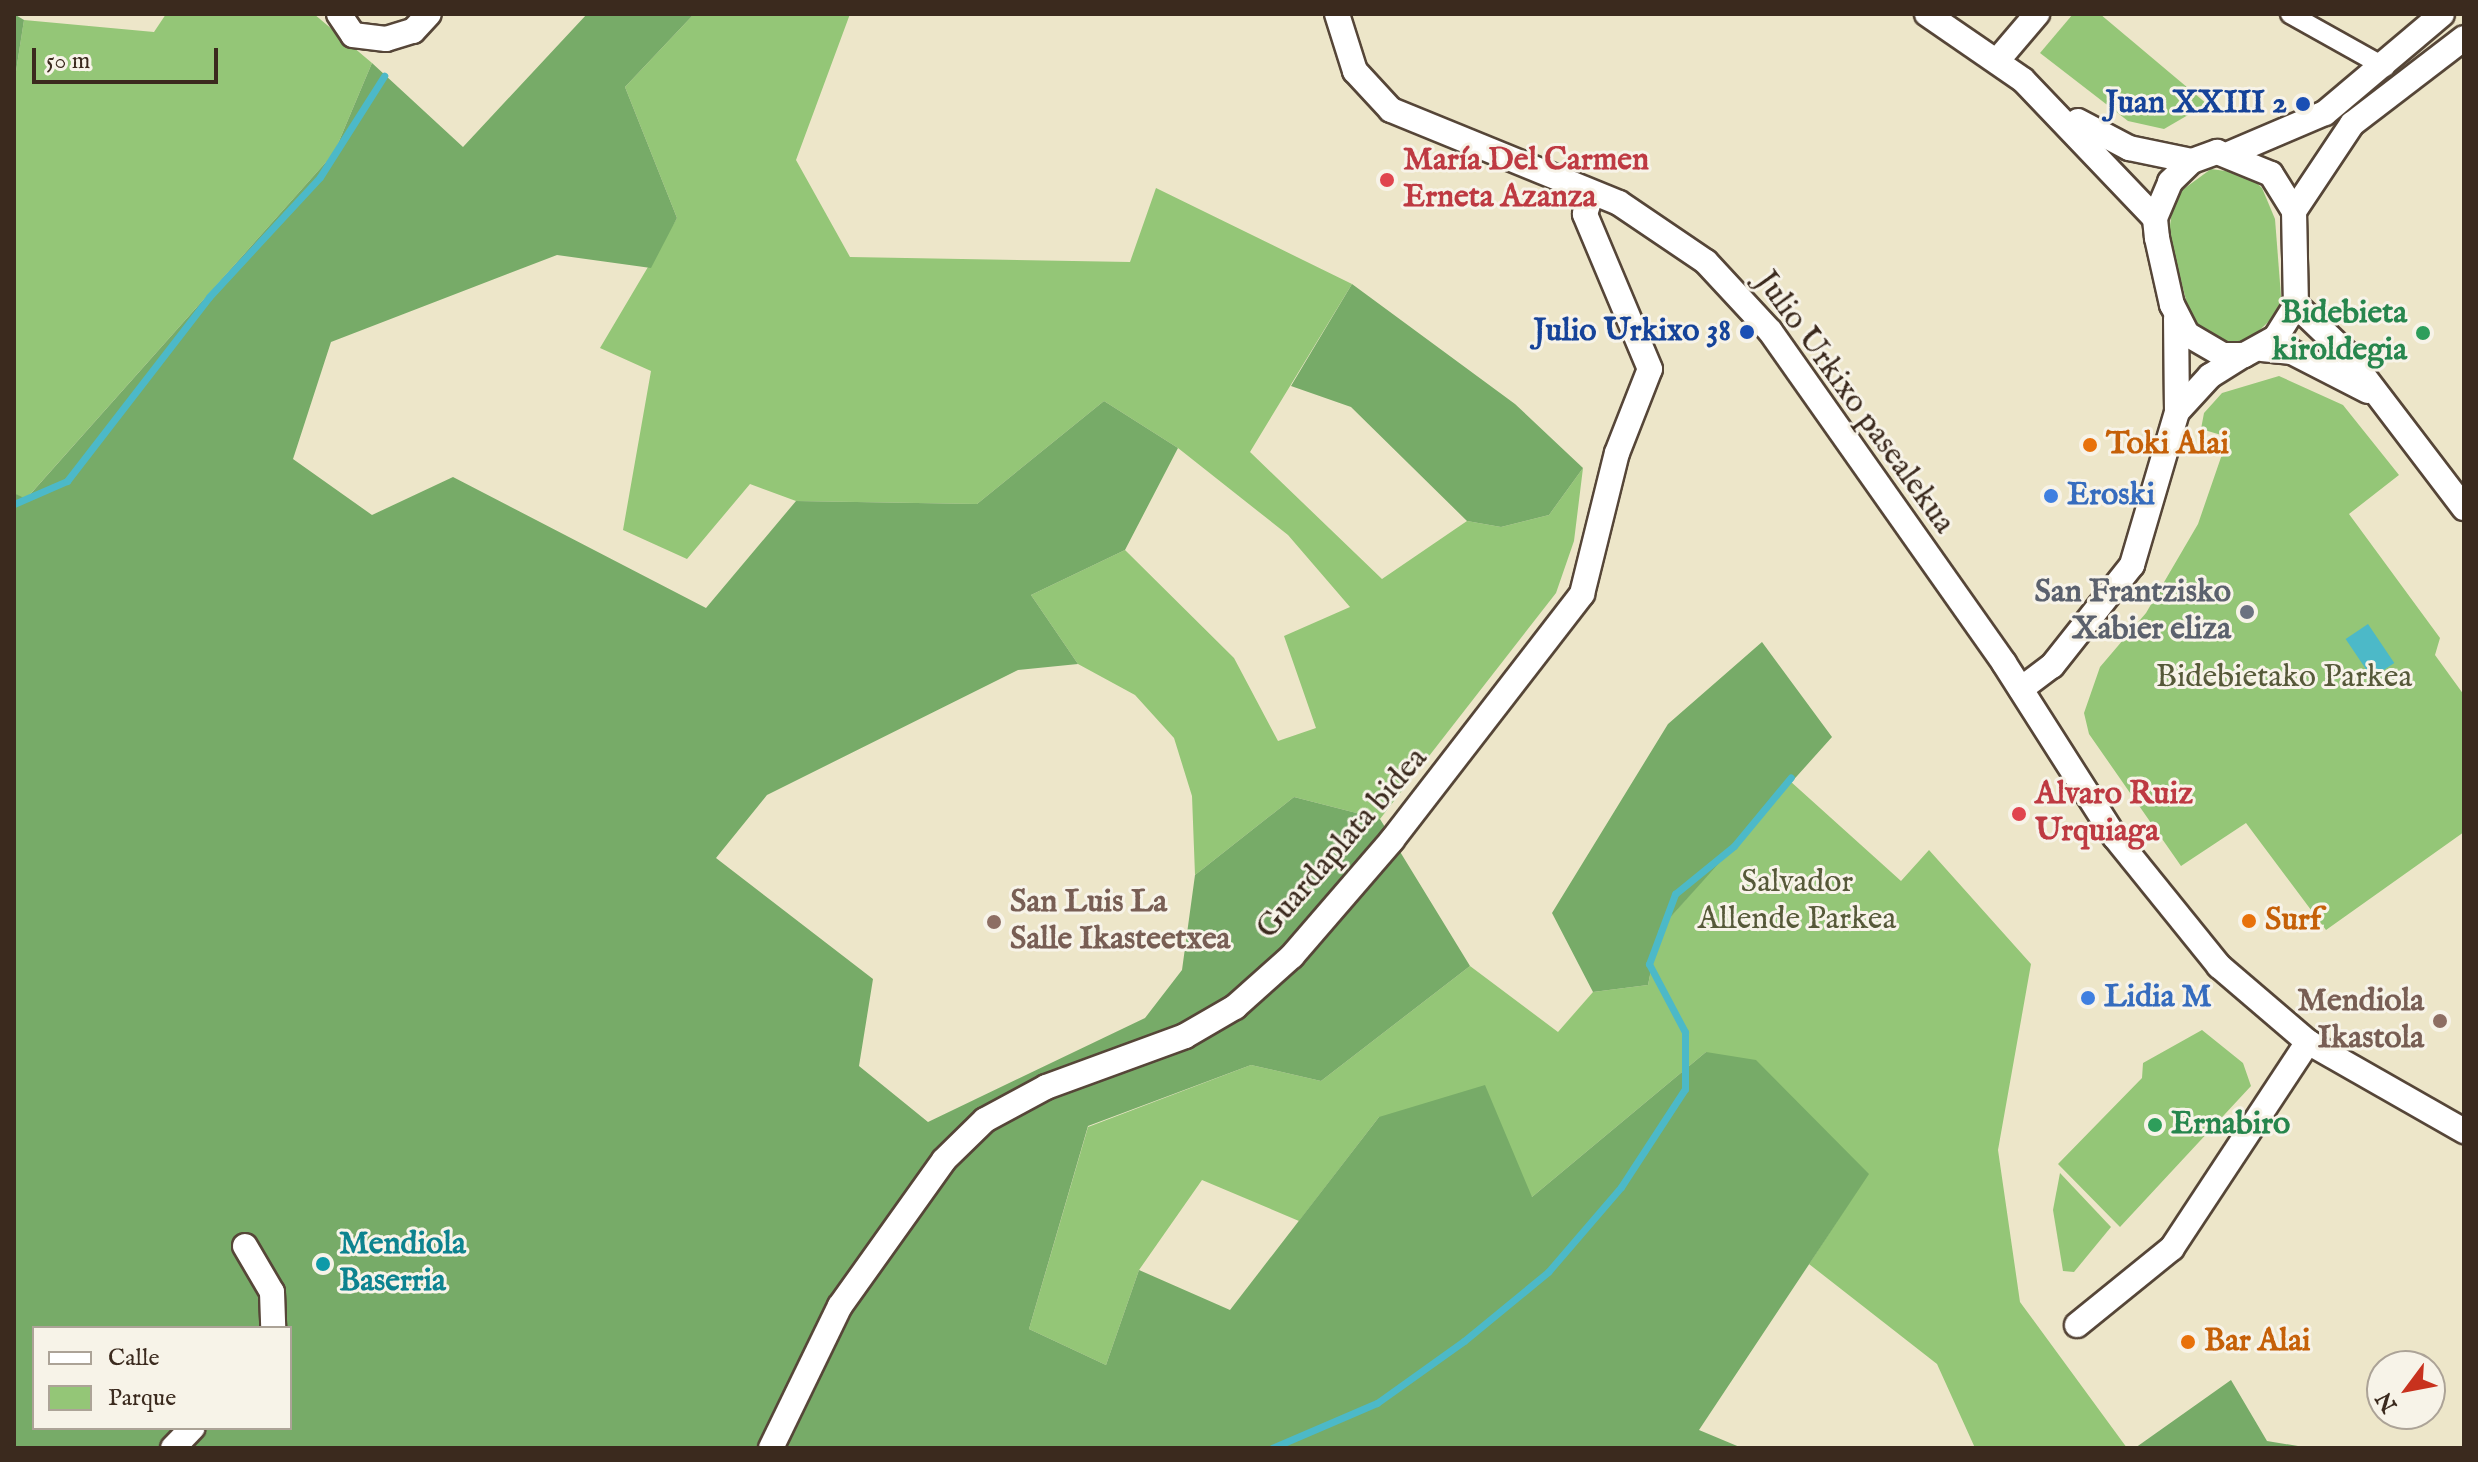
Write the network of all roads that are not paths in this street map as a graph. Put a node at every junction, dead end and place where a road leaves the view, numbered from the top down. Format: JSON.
{"nodes":[{"id":1,"x":339,"y":14,"type":"edge"},
{"id":2,"x":429,"y":14,"type":"edge"},
{"id":3,"x":1337,"y":14,"type":"edge"},
{"id":4,"x":1927,"y":14,"type":"edge"},
{"id":5,"x":2037,"y":14,"type":"edge"},
{"id":6,"x":2290,"y":14,"type":"edge"},
{"id":7,"x":2442,"y":14,"type":"edge"},
{"id":8,"x":2459,"y":38,"type":"edge"},
{"id":9,"x":1997,"y":61,"type":"junction"},
{"id":10,"x":2385,"y":67,"type":"junction"},
{"id":11,"x":2053,"y":108,"type":"junction"},
{"id":12,"x":2231,"y":153,"type":"junction"},
{"id":13,"x":2192,"y":161,"type":"junction"},
{"id":14,"x":1591,"y":195,"type":"junction"},
{"id":15,"x":2294,"y":211,"type":"junction"},
{"id":16,"x":2155,"y":218,"type":"junction"},
{"id":17,"x":2296,"y":305,"type":"junction"},
{"id":18,"x":2176,"y":319,"type":"junction"},
{"id":19,"x":2253,"y":352,"type":"junction"},
{"id":20,"x":2377,"y":396,"type":"junction"},
{"id":21,"x":2177,"y":412,"type":"junction"},
{"id":22,"x":2464,"y":508,"type":"edge"},
{"id":23,"x":2021,"y":689,"type":"junction"},
{"id":24,"x":2308,"y":1042,"type":"junction"},
{"id":25,"x":2464,"y":1131,"type":"edge"},
{"id":26,"x":245,"y":1246,"type":"dead end"},
{"id":27,"x":2077,"y":1325,"type":"dead end"},
{"id":28,"x":273,"y":1326,"type":"edge"},
{"id":29,"x":190,"y":1430,"type":"edge"},
{"id":30,"x":173,"y":1448,"type":"edge"},
{"id":31,"x":771,"y":1448,"type":"edge"}],
"edges":[{"from":1,"to":2,"type":"street"},
{"from":3,"to":14,"type":"street","name":"Julio Urkixo pasealekua"},
{"from":4,"to":9,"type":"street"},
{"from":5,"to":9,"type":"street"},
{"from":6,"to":10,"type":"street"},
{"from":7,"to":10,"type":"street"},
{"from":8,"to":15,"type":"street"},
{"from":9,"to":11,"type":"street"},
{"from":10,"to":12,"type":"street"},
{"from":11,"to":13,"type":"street"},
{"from":11,"to":16,"type":"street"},
{"from":12,"to":13,"type":"street"},
{"from":12,"to":15,"type":"street"},
{"from":13,"to":16,"type":"street"},
{"from":14,"to":23,"type":"street","name":"Julio Urkixo pasealekua"},
{"from":14,"to":31,"type":"street","name":"Guardaplata bidea"},
{"from":15,"to":17,"type":"street"},
{"from":16,"to":18,"type":"street"},
{"from":17,"to":19,"type":"street"},
{"from":17,"to":20,"type":"street"},
{"from":18,"to":19,"type":"street"},
{"from":18,"to":21,"type":"street"},
{"from":19,"to":20,"type":"street"},
{"from":19,"to":21,"type":"street"},
{"from":20,"to":22,"type":"street"},
{"from":21,"to":23,"type":"street"},
{"from":23,"to":24,"type":"street","name":"Julio Urkixo pasealekua"},
{"from":24,"to":25,"type":"street","name":"Julio Urkixo pasealekua"},
{"from":24,"to":27,"type":"street"},
{"from":26,"to":28,"type":"street"},
{"from":29,"to":30,"type":"street"}]}
